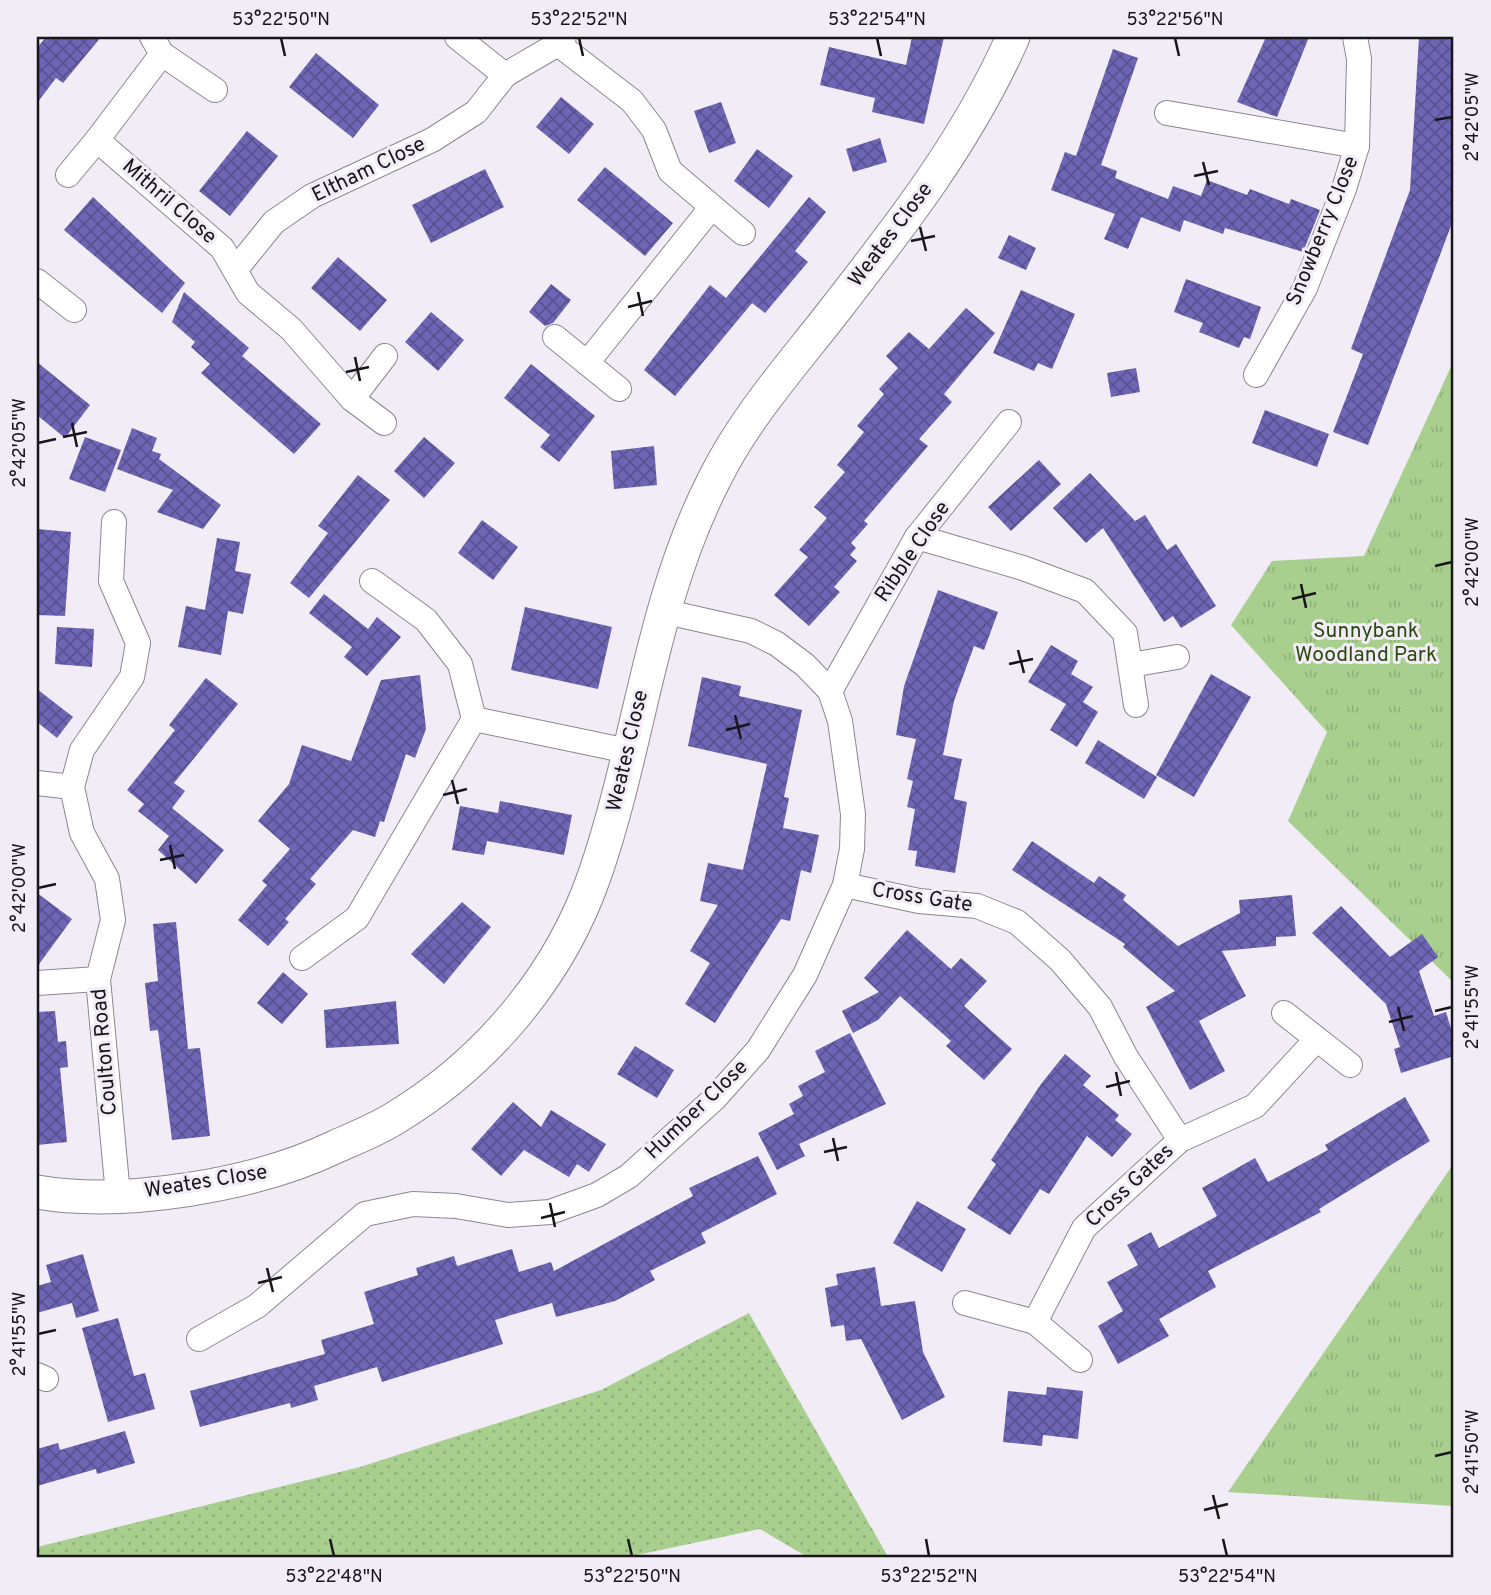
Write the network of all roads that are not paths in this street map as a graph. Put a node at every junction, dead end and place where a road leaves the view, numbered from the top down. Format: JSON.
{"nodes":[{"id":1,"x":457,"y":37,"type":"edge"},
{"id":2,"x":1013,"y":37,"type":"edge"},
{"id":3,"x":1355,"y":37,"type":"edge"},
{"id":4,"x":561,"y":40,"type":"edge"},
{"id":5,"x":157,"y":45,"type":"edge"},
{"id":6,"x":505,"y":75,"type":"junction"},
{"id":7,"x":215,"y":90,"type":"dead end"},
{"id":8,"x":1167,"y":113,"type":"dead end"},
{"id":9,"x":97,"y":140,"type":"junction"},
{"id":10,"x":1357,"y":146,"type":"junction"},
{"id":11,"x":68,"y":175,"type":"dead end"},
{"id":12,"x":711,"y":208,"type":"junction"},
{"id":13,"x":743,"y":233,"type":"dead end"},
{"id":14,"x":236,"y":269,"type":"junction"},
{"id":15,"x":37,"y":281,"type":"edge"},
{"id":16,"x":74,"y":310,"type":"dead end"},
{"id":17,"x":555,"y":337,"type":"dead end"},
{"id":18,"x":385,"y":356,"type":"dead end"},
{"id":19,"x":587,"y":363,"type":"junction"},
{"id":20,"x":1256,"y":375,"type":"dead end"},
{"id":21,"x":619,"y":389,"type":"dead end"},
{"id":22,"x":352,"y":399,"type":"junction"},
{"id":23,"x":1009,"y":422,"type":"dead end"},
{"id":24,"x":384,"y":423,"type":"dead end"},
{"id":25,"x":114,"y":522,"type":"dead end"},
{"id":26,"x":917,"y":537,"type":"junction"},
{"id":27,"x":372,"y":581,"type":"dead end"},
{"id":28,"x":662,"y":611,"type":"junction"},
{"id":29,"x":1177,"y":657,"type":"dead end"},
{"id":30,"x":1131,"y":665,"type":"junction"},
{"id":31,"x":830,"y":691,"type":"junction"},
{"id":32,"x":1136,"y":705,"type":"dead end"},
{"id":33,"x":474,"y":719,"type":"junction"},
{"id":34,"x":628,"y":751,"type":"junction"},
{"id":35,"x":37,"y":783,"type":"edge"},
{"id":36,"x":72,"y":787,"type":"junction"},
{"id":37,"x":845,"y":885,"type":"junction"},
{"id":38,"x":302,"y":958,"type":"dead end"},
{"id":39,"x":98,"y":979,"type":"junction"},
{"id":40,"x":37,"y":983,"type":"edge"},
{"id":41,"x":1284,"y":1013,"type":"dead end"},
{"id":42,"x":1316,"y":1040,"type":"junction"},
{"id":43,"x":1350,"y":1065,"type":"dead end"},
{"id":44,"x":1180,"y":1140,"type":"junction"},
{"id":45,"x":37,"y":1192,"type":"edge"},
{"id":46,"x":118,"y":1195,"type":"junction"},
{"id":47,"x":965,"y":1303,"type":"dead end"},
{"id":48,"x":1035,"y":1322,"type":"junction"},
{"id":49,"x":199,"y":1339,"type":"dead end"},
{"id":50,"x":1080,"y":1360,"type":"dead end"}],
"edges":[{"from":1,"to":6,"type":"street"},
{"from":2,"to":28,"type":"street","name":"Weates Close"},
{"from":3,"to":10,"type":"street","name":"Snowberry Close"},
{"from":4,"to":6,"type":"street","name":"Eltham Close"},
{"from":4,"to":12,"type":"street"},
{"from":5,"to":7,"type":"street"},
{"from":5,"to":9,"type":"street"},
{"from":6,"to":14,"type":"street","name":"Eltham Close"},
{"from":8,"to":10,"type":"street"},
{"from":9,"to":11,"type":"street"},
{"from":9,"to":14,"type":"street","name":"Mithril Close"},
{"from":10,"to":20,"type":"street","name":"Snowberry Close"},
{"from":12,"to":13,"type":"street"},
{"from":12,"to":19,"type":"street"},
{"from":14,"to":22,"type":"street","name":"Mithril Close"},
{"from":15,"to":16,"type":"street"},
{"from":17,"to":19,"type":"street"},
{"from":18,"to":22,"type":"street"},
{"from":19,"to":21,"type":"street"},
{"from":22,"to":24,"type":"street","name":"Mithril Close"},
{"from":23,"to":26,"type":"street","name":"Ribble Close"},
{"from":25,"to":36,"type":"street","name":"Coulton Road"},
{"from":26,"to":30,"type":"street"},
{"from":26,"to":31,"type":"street","name":"Ribble Close"},
{"from":27,"to":33,"type":"street"},
{"from":28,"to":31,"type":"street","name":"Humber Close"},
{"from":28,"to":34,"type":"street","name":"Weates Close"},
{"from":29,"to":30,"type":"street"},
{"from":30,"to":32,"type":"street"},
{"from":31,"to":37,"type":"street","name":"Humber Close"},
{"from":33,"to":34,"type":"street"},
{"from":33,"to":38,"type":"street"},
{"from":34,"to":46,"type":"street","name":"Weates Close"},
{"from":35,"to":36,"type":"street"},
{"from":36,"to":39,"type":"street","name":"Coulton Road"},
{"from":37,"to":44,"type":"street","name":"Cross Gate"},
{"from":37,"to":49,"type":"street","name":"Humber Close"},
{"from":39,"to":40,"type":"street"},
{"from":39,"to":46,"type":"street","name":"Coulton Road"},
{"from":41,"to":42,"type":"street"},
{"from":42,"to":43,"type":"street"},
{"from":42,"to":44,"type":"street","name":"Cross Gates"},
{"from":44,"to":48,"type":"street","name":"Cross Gates"},
{"from":45,"to":46,"type":"street","name":"Weates Close"},
{"from":47,"to":48,"type":"street"},
{"from":48,"to":50,"type":"street"}]}
